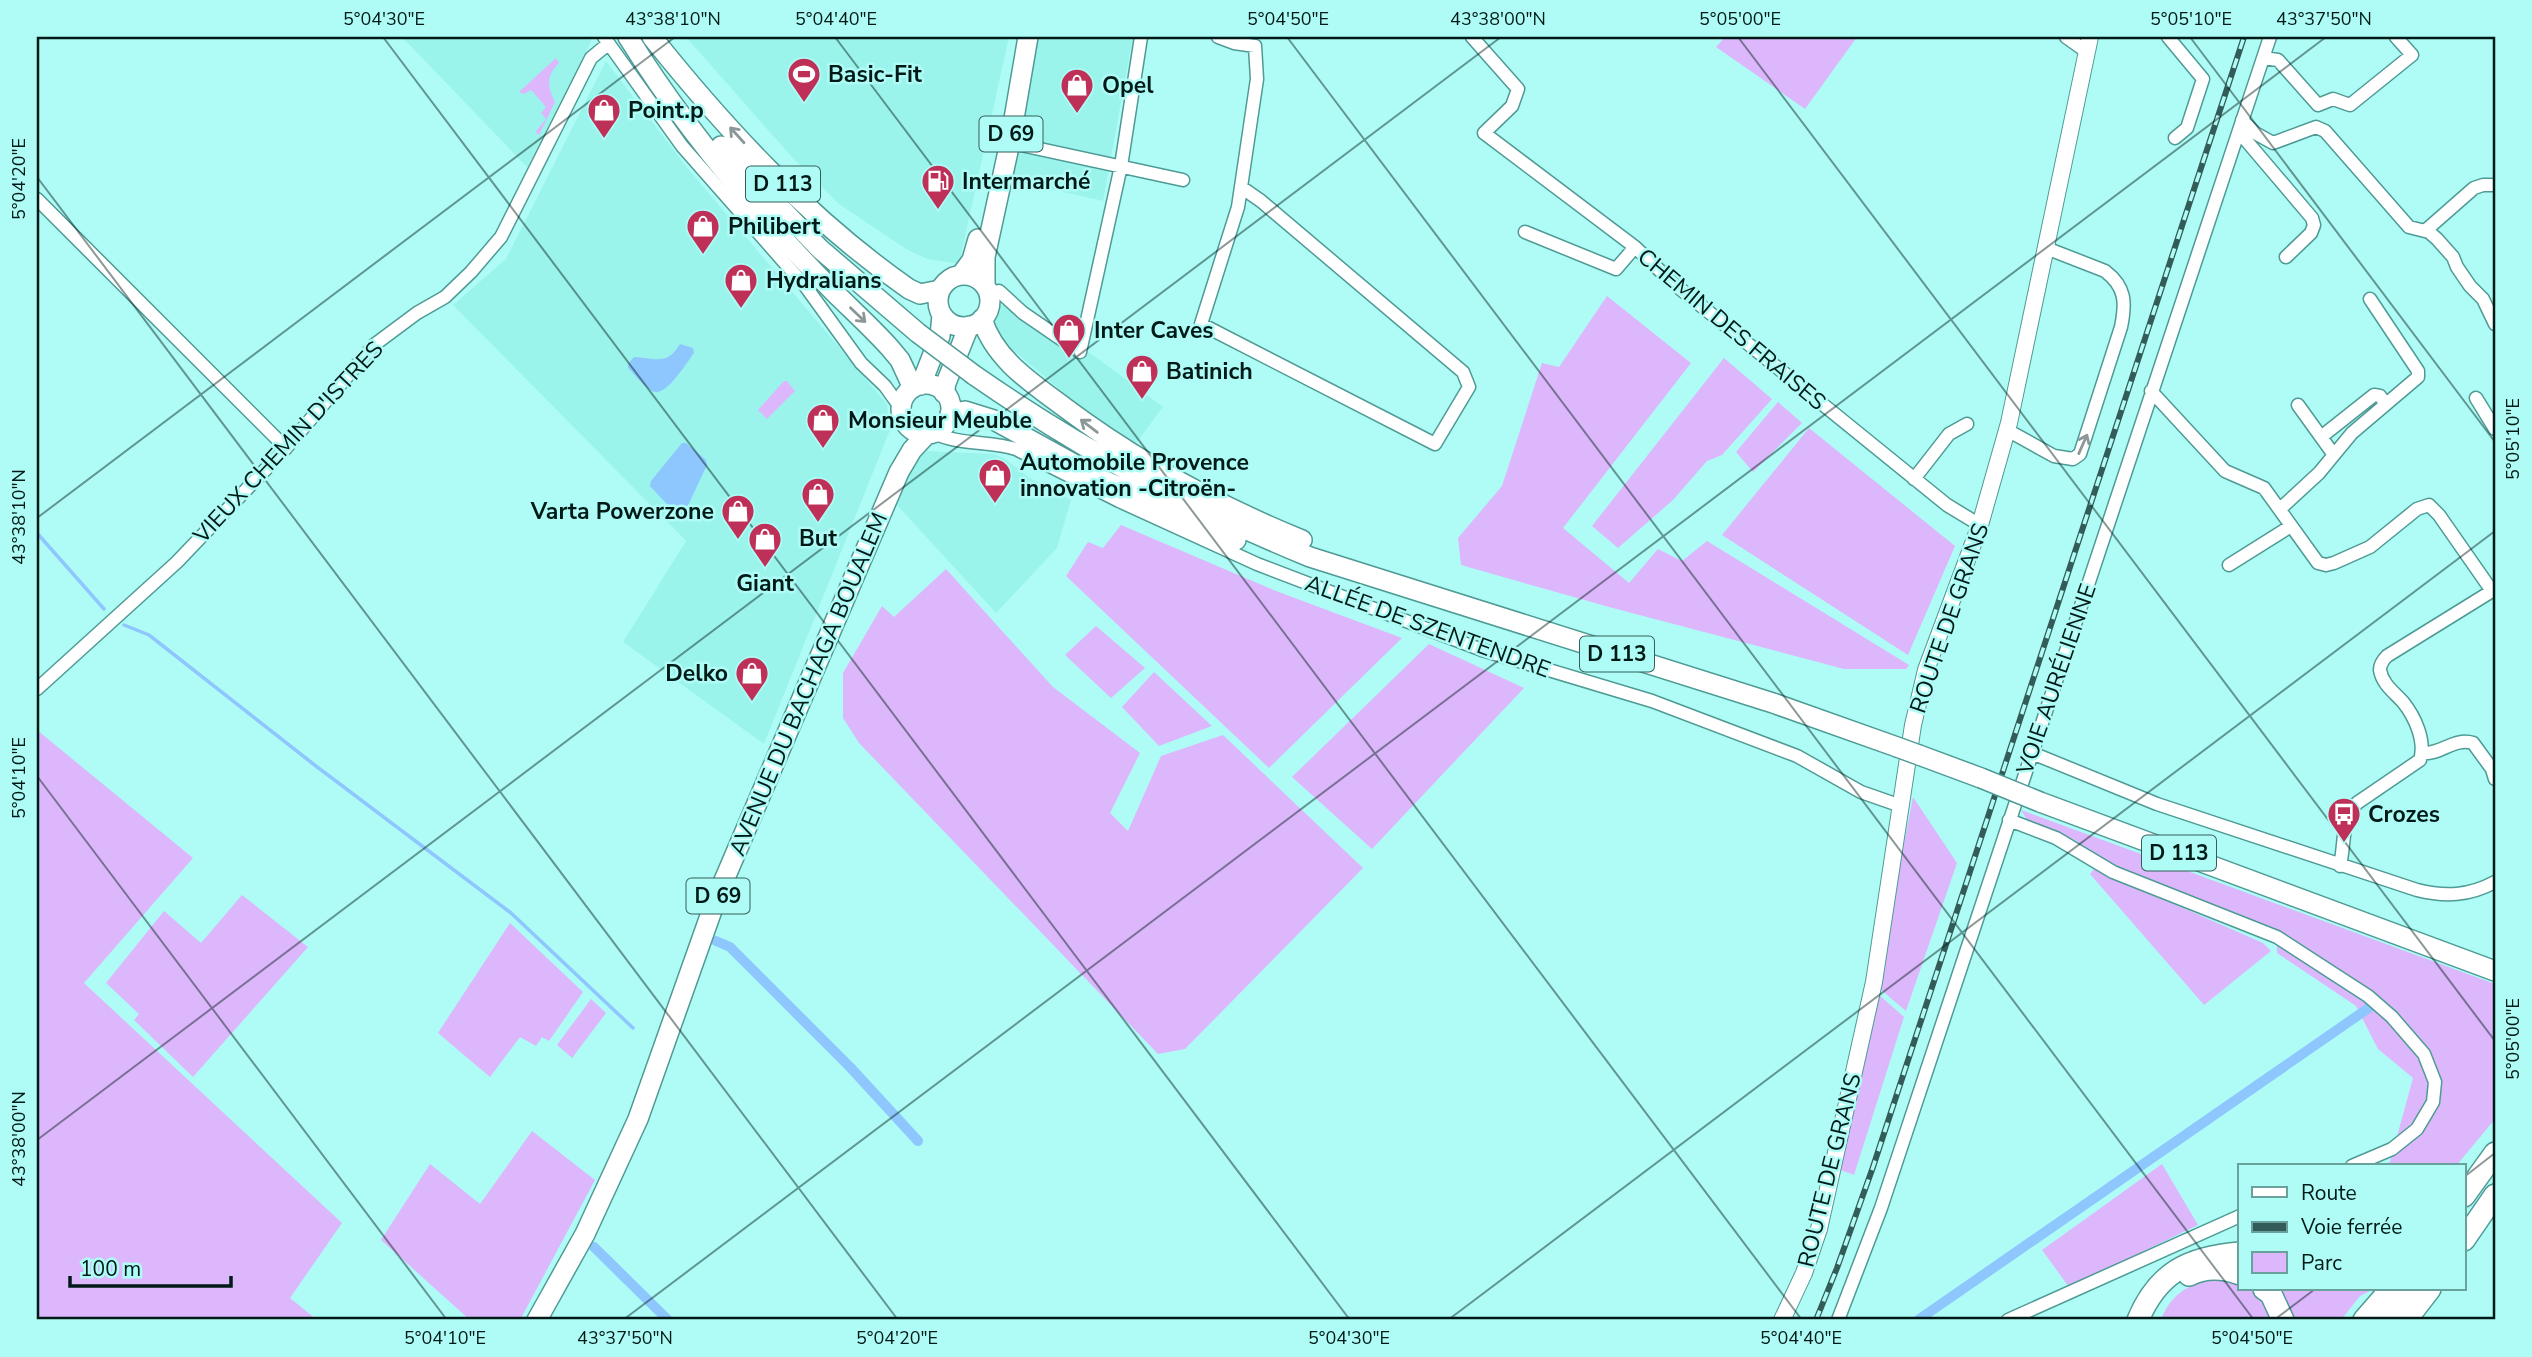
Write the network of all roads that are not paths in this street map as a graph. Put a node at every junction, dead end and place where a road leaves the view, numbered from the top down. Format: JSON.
{"nodes":[{"id":1,"x":628,"y":37,"type":"edge"},
{"id":2,"x":635,"y":37,"type":"edge"},
{"id":3,"x":652,"y":37,"type":"edge"},
{"id":4,"x":1026,"y":37,"type":"edge"},
{"id":5,"x":1140,"y":37,"type":"edge"},
{"id":6,"x":1218,"y":37,"type":"edge"},
{"id":7,"x":1472,"y":37,"type":"edge"},
{"id":8,"x":2066,"y":37,"type":"edge"},
{"id":9,"x":2168,"y":37,"type":"edge"},
{"id":10,"x":2270,"y":37,"type":"edge"},
{"id":11,"x":2396,"y":37,"type":"edge"},
{"id":12,"x":606,"y":40,"type":"edge"},
{"id":13,"x":2089,"y":44,"type":"edge"},
{"id":14,"x":2263,"y":58,"type":"junction"},
{"id":15,"x":2240,"y":126,"type":"junction"},
{"id":16,"x":2175,"y":138,"type":"dead end"},
{"id":17,"x":1004,"y":141,"type":"junction"},
{"id":18,"x":1121,"y":166,"type":"junction"},
{"id":19,"x":996,"y":178,"type":"junction"},
{"id":20,"x":1183,"y":180,"type":"dead end"},
{"id":21,"x":2495,"y":185,"type":"edge"},
{"id":22,"x":1241,"y":187,"type":"junction"},
{"id":23,"x":37,"y":199,"type":"edge"},
{"id":24,"x":1261,"y":201,"type":"junction"},
{"id":25,"x":1237,"y":207,"type":"junction"},
{"id":26,"x":2425,"y":231,"type":"junction"},
{"id":27,"x":1525,"y":232,"type":"dead end"},
{"id":28,"x":1635,"y":247,"type":"junction"},
{"id":29,"x":2046,"y":248,"type":"junction"},
{"id":30,"x":2286,"y":257,"type":"dead end"},
{"id":31,"x":961,"y":275,"type":"junction"},
{"id":32,"x":987,"y":289,"type":"junction"},
{"id":33,"x":940,"y":290,"type":"junction"},
{"id":34,"x":2370,"y":299,"type":"dead end"},
{"id":35,"x":942,"y":315,"type":"junction"},
{"id":36,"x":976,"y":323,"type":"junction"},
{"id":37,"x":2495,"y":324,"type":"edge"},
{"id":38,"x":2151,"y":391,"type":"junction"},
{"id":39,"x":911,"y":393,"type":"junction"},
{"id":40,"x":944,"y":393,"type":"junction"},
{"id":41,"x":2476,"y":398,"type":"dead end"},
{"id":42,"x":2385,"y":403,"type":"junction"},
{"id":43,"x":2298,"y":405,"type":"dead end"},
{"id":44,"x":1967,"y":424,"type":"dead end"},
{"id":45,"x":2494,"y":425,"type":"edge"},
{"id":46,"x":907,"y":426,"type":"junction"},
{"id":47,"x":940,"y":426,"type":"junction"},
{"id":48,"x":2007,"y":430,"type":"junction"},
{"id":49,"x":2321,"y":437,"type":"junction"},
{"id":50,"x":286,"y":448,"type":"junction"},
{"id":51,"x":2334,"y":456,"type":"junction"},
{"id":52,"x":899,"y":472,"type":"junction"},
{"id":53,"x":1914,"y":479,"type":"junction"},
{"id":54,"x":2280,"y":509,"type":"junction"},
{"id":55,"x":1980,"y":525,"type":"junction"},
{"id":56,"x":2291,"y":526,"type":"junction"},
{"id":57,"x":1310,"y":557,"type":"junction"},
{"id":58,"x":2229,"y":565,"type":"dead end"},
{"id":59,"x":1388,"y":581,"type":"junction"},
{"id":60,"x":37,"y":689,"type":"edge"},
{"id":61,"x":2032,"y":753,"type":"junction"},
{"id":62,"x":2422,"y":754,"type":"junction"},
{"id":63,"x":2495,"y":779,"type":"edge"},
{"id":64,"x":1901,"y":806,"type":"junction"},
{"id":65,"x":2009,"y":820,"type":"junction"},
{"id":66,"x":2340,"y":866,"type":"junction"},
{"id":67,"x":2495,"y":882,"type":"edge"},
{"id":68,"x":2495,"y":971,"type":"edge"},
{"id":69,"x":2495,"y":1136,"type":"edge"},
{"id":70,"x":2495,"y":1153,"type":"edge"},
{"id":71,"x":2357,"y":1164,"type":"edge"},
{"id":72,"x":2466,"y":1170,"type":"edge"},
{"id":73,"x":2495,"y":1181,"type":"edge"},
{"id":74,"x":2466,"y":1193,"type":"edge"},
{"id":75,"x":2495,"y":1195,"type":"edge"},
{"id":76,"x":2238,"y":1217,"type":"edge"},
{"id":77,"x":2466,"y":1220,"type":"edge"},
{"id":78,"x":2466,"y":1237,"type":"edge"},
{"id":79,"x":2238,"y":1253,"type":"edge"},
{"id":80,"x":2238,"y":1273,"type":"edge"},
{"id":81,"x":2265,"y":1290,"type":"edge"},
{"id":82,"x":2390,"y":1290,"type":"edge"},
{"id":83,"x":2411,"y":1290,"type":"edge"},
{"id":84,"x":2429,"y":1290,"type":"edge"},
{"id":85,"x":537,"y":1320,"type":"edge"},
{"id":86,"x":1782,"y":1320,"type":"edge"},
{"id":87,"x":1838,"y":1320,"type":"edge"},
{"id":88,"x":2008,"y":1320,"type":"edge"},
{"id":89,"x":2138,"y":1320,"type":"edge"},
{"id":90,"x":2151,"y":1320,"type":"edge"},
{"id":91,"x":2283,"y":1320,"type":"edge"},
{"id":92,"x":2364,"y":1320,"type":"edge"},
{"id":93,"x":2385,"y":1320,"type":"edge"},
{"id":94,"x":2406,"y":1320,"type":"edge"}],
"edges":[{"from":1,"to":39,"type":"main road","one_way":true},
{"from":2,"to":57,"type":"main road","number":"D 113","bridge":true},
{"from":33,"to":3,"type":"main road","number":"D 113","one_way":true},
{"from":4,"to":17,"type":"main road","number":"D 69"},
{"from":5,"to":18,"type":"street"},
{"from":6,"to":22,"type":"street"},
{"from":7,"to":28,"type":"street","name":"CHEMIN DES FRAISES"},
{"from":8,"to":13,"type":"street"},
{"from":9,"to":16,"type":"street"},
{"from":10,"to":14,"type":"street","name":"VOIE AURÉLIENNE"},
{"from":11,"to":14,"type":"street"},
{"from":12,"to":39,"type":"street"},
{"from":12,"to":50,"type":"street","name":"VIEUX CHEMIN D'ISTRES"},
{"from":13,"to":29,"type":"street","name":"ROUTE DE GRANS"},
{"from":14,"to":15,"type":"street","name":"VOIE AURÉLIENNE"},
{"from":15,"to":26,"type":"street"},
{"from":15,"to":30,"type":"street"},
{"from":15,"to":38,"type":"street","name":"VOIE AURÉLIENNE"},
{"from":17,"to":18,"type":"street"},
{"from":17,"to":19,"type":"main road","number":"D 69"},
{"from":18,"to":20,"type":"street"},
{"from":18,"to":32,"type":"street"},
{"from":19,"to":31,"type":"main road","number":"D 69"},
{"from":19,"to":32,"type":"main road","number":"D 69"},
{"from":21,"to":26,"type":"street"},
{"from":22,"to":24,"type":"street"},
{"from":22,"to":25,"type":"street"},
{"from":23,"to":50,"type":"street"},
{"from":24,"to":25,"type":"street"},
{"from":24,"to":25,"type":"street"},
{"from":26,"to":37,"type":"street"},
{"from":27,"to":28,"type":"street"},
{"from":28,"to":53,"type":"street","name":"CHEMIN DES FRAISES"},
{"from":29,"to":48,"type":"street","name":"ROUTE DE GRANS"},
{"from":48,"to":29,"type":"street","one_way":true},
{"from":31,"to":32,"type":"main road"},
{"from":31,"to":33,"type":"main road"},
{"from":32,"to":36,"type":"main road"},
{"from":33,"to":35,"type":"main road"},
{"from":34,"to":42,"type":"street"},
{"from":35,"to":36,"type":"main road"},
{"from":35,"to":39,"type":"main road"},
{"from":36,"to":40,"type":"main road"},
{"from":59,"to":36,"type":"main road","one_way":true},
{"from":38,"to":54,"type":"street"},
{"from":38,"to":61,"type":"street","name":"VOIE AURÉLIENNE"},
{"from":39,"to":40,"type":"main road"},
{"from":39,"to":46,"type":"main road"},
{"from":40,"to":47,"type":"main road"},
{"from":41,"to":45,"type":"street"},
{"from":42,"to":49,"type":"street"},
{"from":42,"to":51,"type":"street"},
{"from":43,"to":49,"type":"street"},
{"from":44,"to":53,"type":"street"},
{"from":46,"to":47,"type":"main road"},
{"from":46,"to":52,"type":"main road","number":"D 69"},
{"from":47,"to":52,"type":"main road","number":"D 69"},
{"from":47,"to":57,"type":"main road"},
{"from":47,"to":64,"type":"street","name":"ALLÉE DE SZENTENDRE"},
{"from":48,"to":55,"type":"street","name":"ROUTE DE GRANS"},
{"from":49,"to":51,"type":"street"},
{"from":50,"to":60,"type":"street","name":"VIEUX CHEMIN D'ISTRES"},
{"from":51,"to":54,"type":"street"},
{"from":52,"to":85,"type":"main road","name":"AVENUE DU BACHAGA BOUALEM","number":"D 69"},
{"from":53,"to":55,"type":"street","name":"CHEMIN DES FRAISES"},
{"from":54,"to":56,"type":"street"},
{"from":55,"to":64,"type":"street","name":"ROUTE DE GRANS"},
{"from":56,"to":58,"type":"street"},
{"from":56,"to":62,"type":"street"},
{"from":57,"to":59,"type":"main road","number":"D 113"},
{"from":59,"to":68,"type":"main road","number":"D 113","bridge":true},
{"from":61,"to":65,"type":"street","name":"VOIE AURÉLIENNE"},
{"from":61,"to":66,"type":"street"},
{"from":62,"to":63,"type":"street"},
{"from":62,"to":66,"type":"street"},
{"from":64,"to":86,"type":"street","name":"ROUTE DE GRANS"},
{"from":65,"to":71,"type":"street"},
{"from":65,"to":87,"type":"street","name":"VOIE AURÉLIENNE"},
{"from":66,"to":67,"type":"street"},
{"from":69,"to":72,"type":"highway"},
{"from":70,"to":74,"type":"highway"},
{"from":73,"to":77,"type":"highway"},
{"from":75,"to":78,"type":"highway"},
{"from":76,"to":88,"type":"street"},
{"from":79,"to":89,"type":"highway"},
{"from":80,"to":90,"type":"highway"},
{"from":81,"to":91,"type":"highway"},
{"from":82,"to":92,"type":"highway"},
{"from":83,"to":93,"type":"highway"},
{"from":84,"to":94,"type":"highway"}]}
